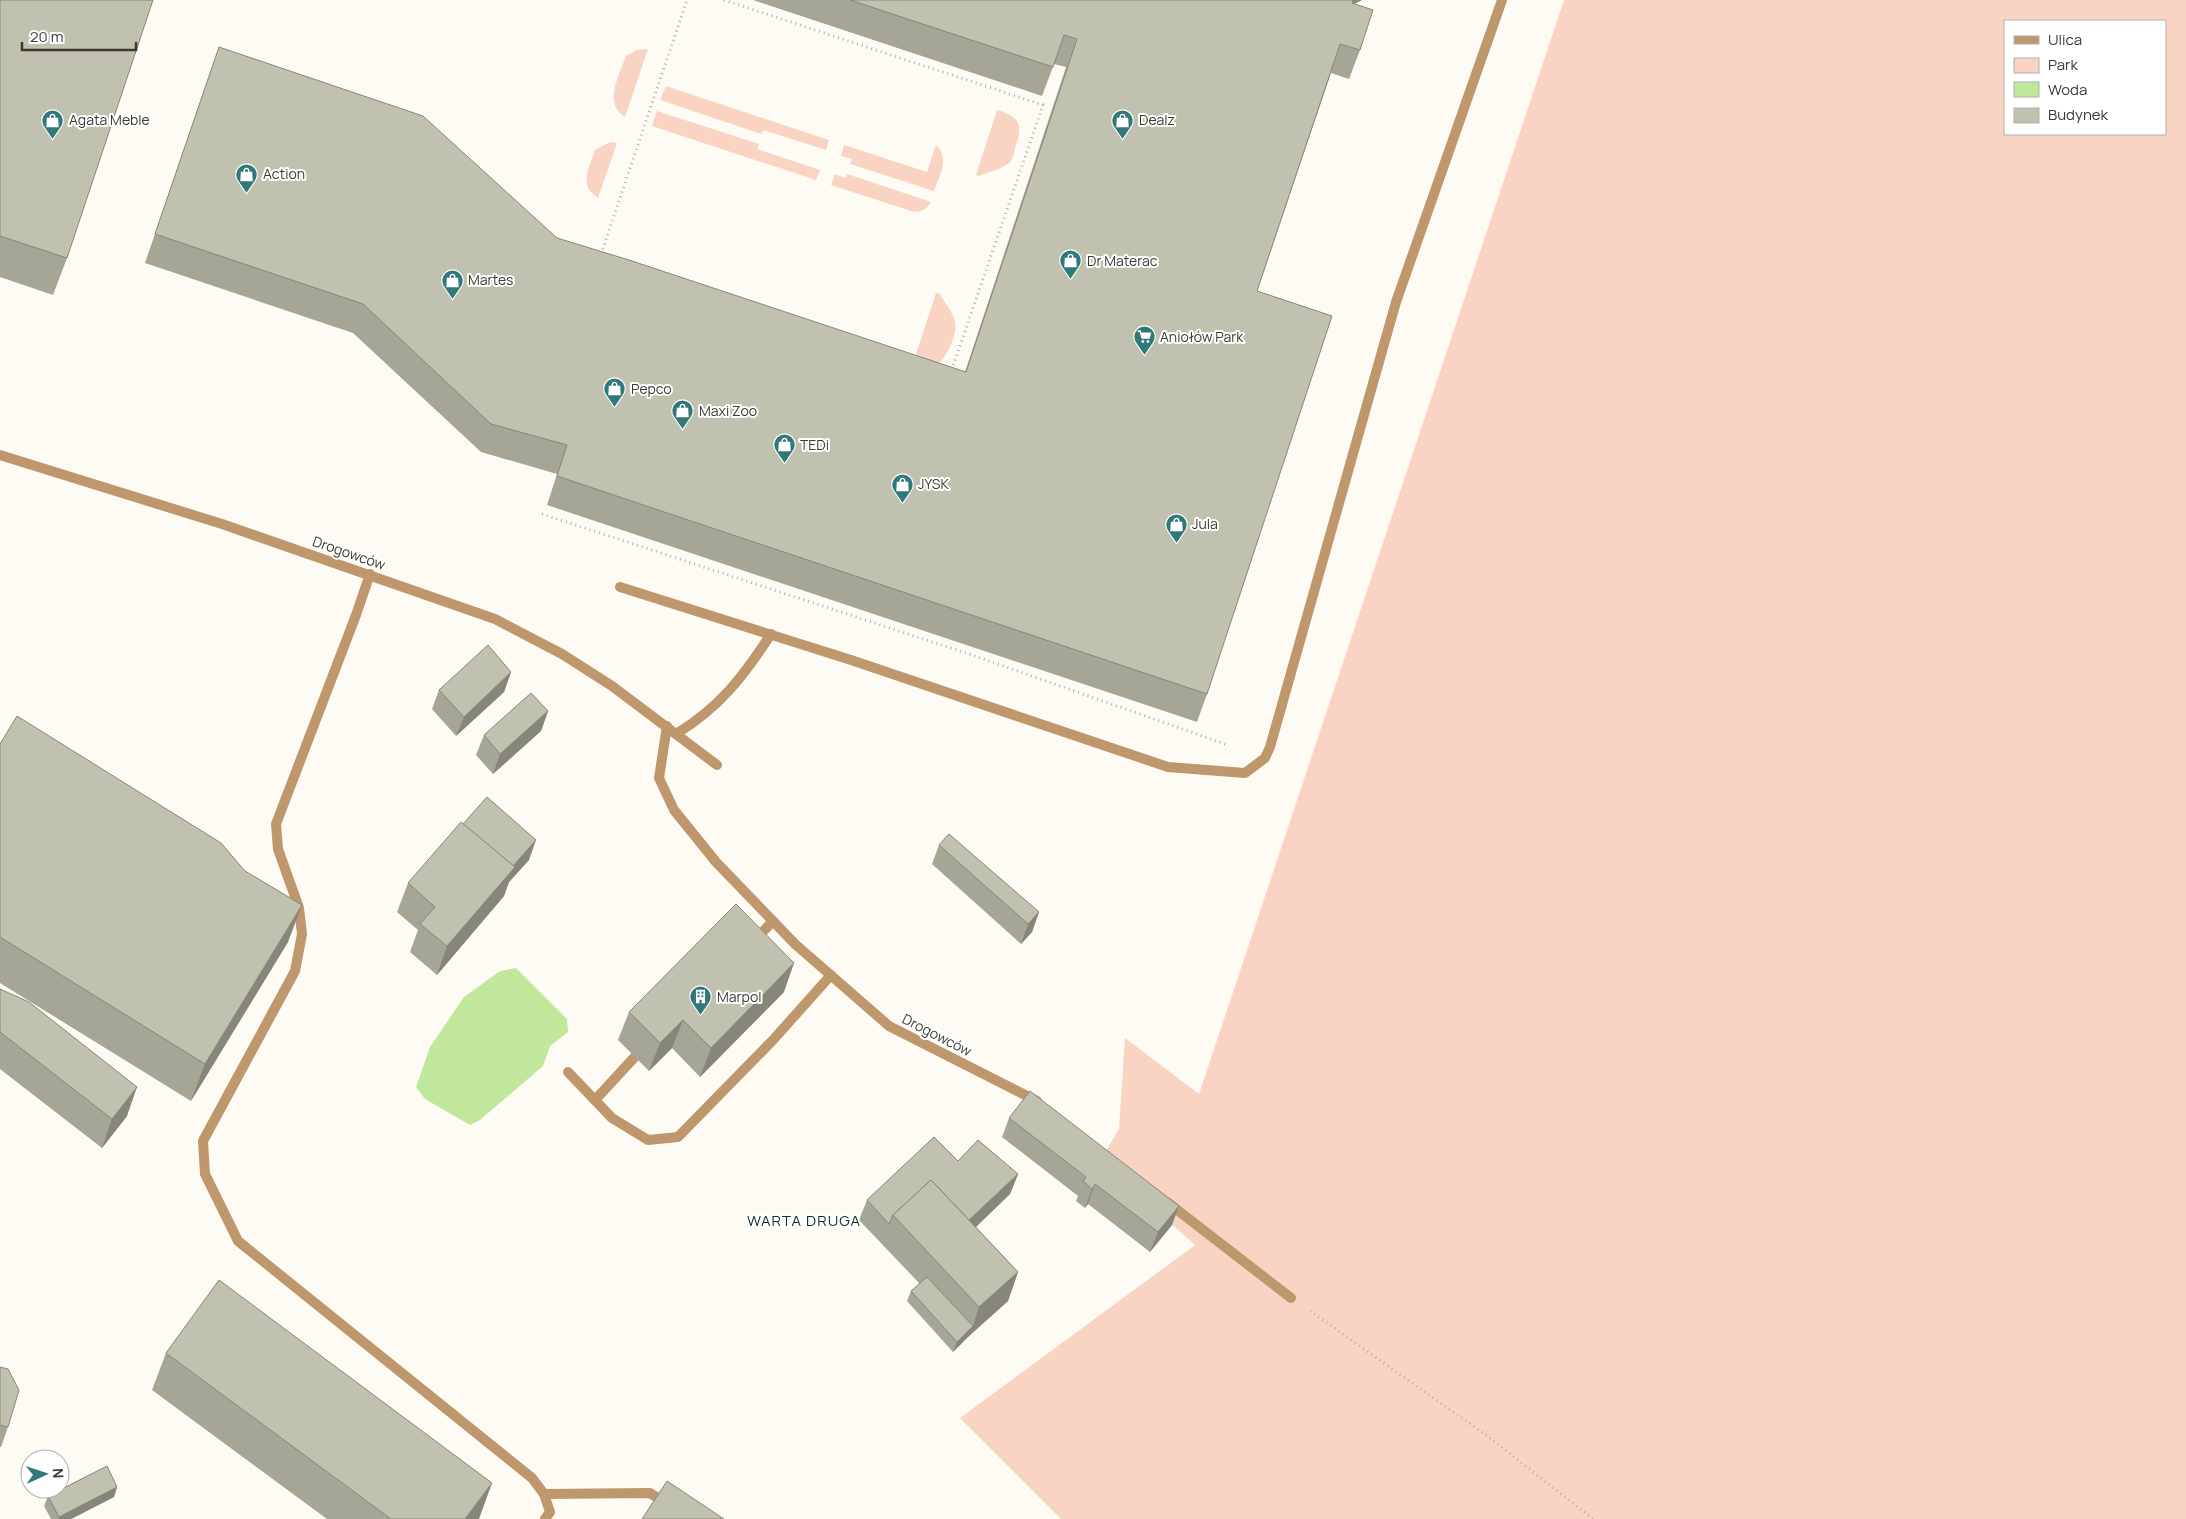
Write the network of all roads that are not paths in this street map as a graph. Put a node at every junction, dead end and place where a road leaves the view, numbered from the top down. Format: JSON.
{"nodes":[{"id":1,"x":1502,"y":0,"type":"edge"},
{"id":2,"x":0,"y":455,"type":"edge"},
{"id":3,"x":370,"y":574,"type":"junction"},
{"id":4,"x":620,"y":586,"type":"dead end"},
{"id":5,"x":771,"y":634,"type":"junction"},
{"id":6,"x":667,"y":726,"type":"junction"},
{"id":7,"x":676,"y":734,"type":"junction"},
{"id":8,"x":717,"y":765,"type":"dead end"},
{"id":9,"x":773,"y":921,"type":"junction"},
{"id":10,"x":744,"y":951,"type":"edge"},
{"id":11,"x":831,"y":976,"type":"junction"},
{"id":12,"x":650,"y":1041,"type":"edge"},
{"id":13,"x":568,"y":1072,"type":"dead end"},
{"id":14,"x":595,"y":1100,"type":"junction"},
{"id":15,"x":1045,"y":1107,"type":"edge"},
{"id":16,"x":1160,"y":1197,"type":"edge"},
{"id":17,"x":1291,"y":1298,"type":"road end"},
{"id":18,"x":544,"y":1494,"type":"junction"},
{"id":19,"x":675,"y":1509,"type":"edge"},
{"id":20,"x":545,"y":1519,"type":"edge"}],
"edges":[{"from":1,"to":5,"type":"street"},
{"from":2,"to":3,"type":"street","name":"Drogowców"},
{"from":3,"to":6,"type":"street","name":"Drogowców"},
{"from":3,"to":18,"type":"street"},
{"from":4,"to":5,"type":"street"},
{"from":5,"to":7,"type":"street"},
{"from":6,"to":7,"type":"street","name":"Drogowców"},
{"from":6,"to":9,"type":"street","name":"Drogowców"},
{"from":7,"to":8,"type":"street","name":"Drogowców"},
{"from":9,"to":10,"type":"street"},
{"from":9,"to":11,"type":"street","name":"Drogowców"},
{"from":11,"to":14,"type":"street"},
{"from":11,"to":15,"type":"street","name":"Drogowców"},
{"from":12,"to":14,"type":"street"},
{"from":13,"to":14,"type":"street"},
{"from":16,"to":17,"type":"street"},
{"from":18,"to":19,"type":"street"},
{"from":18,"to":20,"type":"street"}]}
